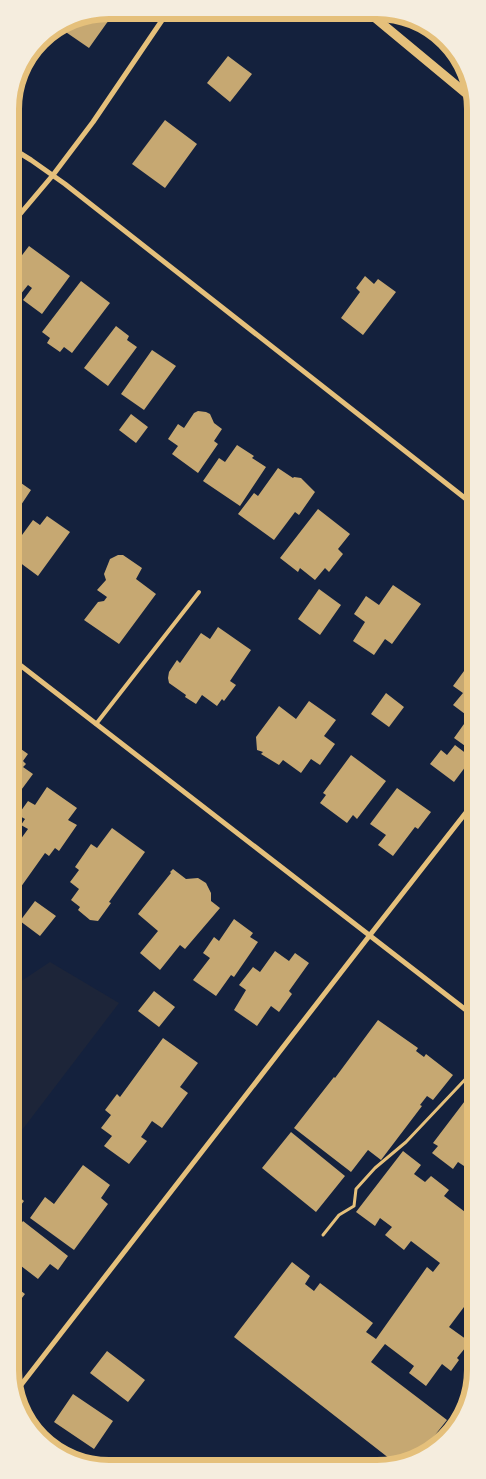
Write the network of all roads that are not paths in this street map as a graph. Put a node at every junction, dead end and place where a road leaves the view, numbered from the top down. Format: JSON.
{"nodes":[{"id":1,"x":163,"y":19,"type":"edge"},
{"id":2,"x":376,"y":19,"type":"edge"},
{"id":3,"x":466,"y":94,"type":"edge"},
{"id":4,"x":19,"y":154,"type":"edge"},
{"id":5,"x":54,"y":175,"type":"junction"},
{"id":6,"x":19,"y":216,"type":"edge"},
{"id":7,"x":467,"y":500,"type":"edge"},
{"id":8,"x":199,"y":592,"type":"dead end"},
{"id":9,"x":19,"y":664,"type":"edge"},
{"id":10,"x":96,"y":724,"type":"junction"},
{"id":11,"x":467,"y":812,"type":"edge"},
{"id":12,"x":370,"y":935,"type":"junction"},
{"id":13,"x":467,"y":1012,"type":"edge"},
{"id":14,"x":20,"y":1386,"type":"edge"}],
"edges":[{"from":1,"to":5,"type":"street"},
{"from":2,"to":3,"type":"street"},
{"from":4,"to":5,"type":"street"},
{"from":5,"to":6,"type":"street"},
{"from":5,"to":7,"type":"street"},
{"from":8,"to":10,"type":"lane"},
{"from":9,"to":10,"type":"street"},
{"from":10,"to":12,"type":"street"},
{"from":11,"to":12,"type":"street"},
{"from":12,"to":13,"type":"street"},
{"from":12,"to":14,"type":"street"}]}
